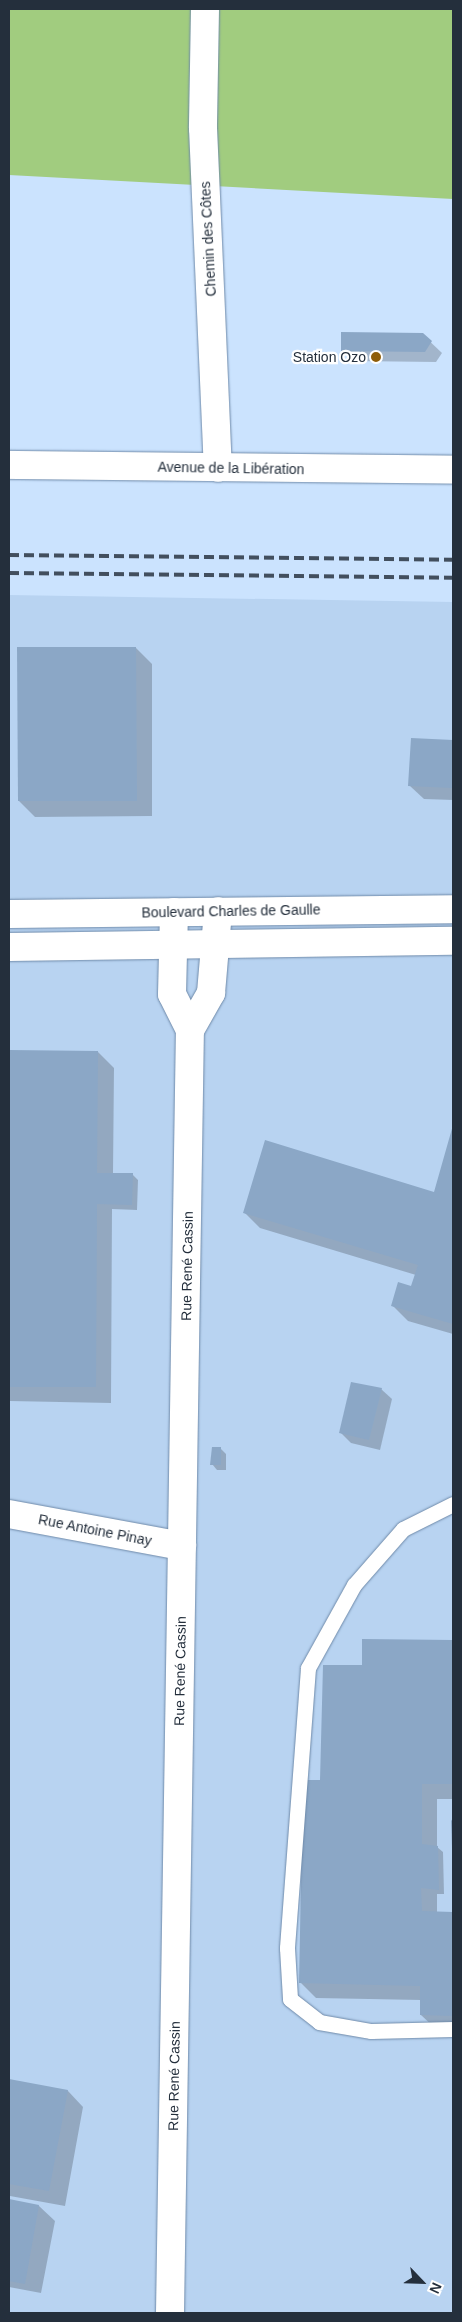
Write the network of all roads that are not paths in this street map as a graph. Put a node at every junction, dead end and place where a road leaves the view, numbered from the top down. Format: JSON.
{"nodes":[{"id":1,"x":205,"y":9,"type":"edge"},
{"id":2,"x":9,"y":465,"type":"edge"},
{"id":3,"x":218,"y":468,"type":"junction"},
{"id":4,"x":453,"y":470,"type":"edge"},
{"id":5,"x":453,"y":909,"type":"edge"},
{"id":6,"x":218,"y":910,"type":"junction"},
{"id":7,"x":174,"y":912,"type":"junction"},
{"id":8,"x":9,"y":914,"type":"edge"},
{"id":9,"x":453,"y":941,"type":"edge"},
{"id":10,"x":216,"y":944,"type":"junction"},
{"id":11,"x":172,"y":945,"type":"junction"},
{"id":12,"x":9,"y":947,"type":"edge"},
{"id":13,"x":190,"y":1030,"type":"junction"},
{"id":14,"x":453,"y":1504,"type":"edge"},
{"id":15,"x":9,"y":1514,"type":"edge"},
{"id":16,"x":182,"y":1546,"type":"junction"},
{"id":17,"x":453,"y":2029,"type":"edge"},
{"id":18,"x":170,"y":2313,"type":"edge"}],
"edges":[{"from":1,"to":3,"type":"street","name":"Chemin des Côtes"},
{"from":2,"to":3,"type":"street","name":"Avenue de la Libération"},
{"from":3,"to":4,"type":"street","name":"Avenue de la Libération"},
{"from":5,"to":6,"type":"street","name":"Boulevard Charles de Gaulle"},
{"from":6,"to":7,"type":"street","name":"Boulevard Charles de Gaulle"},
{"from":6,"to":10,"type":"street","name":"Rue René Cassin"},
{"from":7,"to":8,"type":"street","name":"Boulevard Charles de Gaulle"},
{"from":7,"to":11,"type":"street","name":"Rue René Cassin"},
{"from":9,"to":10,"type":"street"},
{"from":10,"to":11,"type":"street"},
{"from":10,"to":13,"type":"street","name":"Rue René Cassin"},
{"from":11,"to":12,"type":"street"},
{"from":11,"to":13,"type":"street","name":"Rue René Cassin"},
{"from":13,"to":16,"type":"street","name":"Rue René Cassin"},
{"from":14,"to":17,"type":"lane"},
{"from":15,"to":16,"type":"street","name":"Rue Antoine Pinay"},
{"from":16,"to":18,"type":"street","name":"Rue René Cassin"}]}
